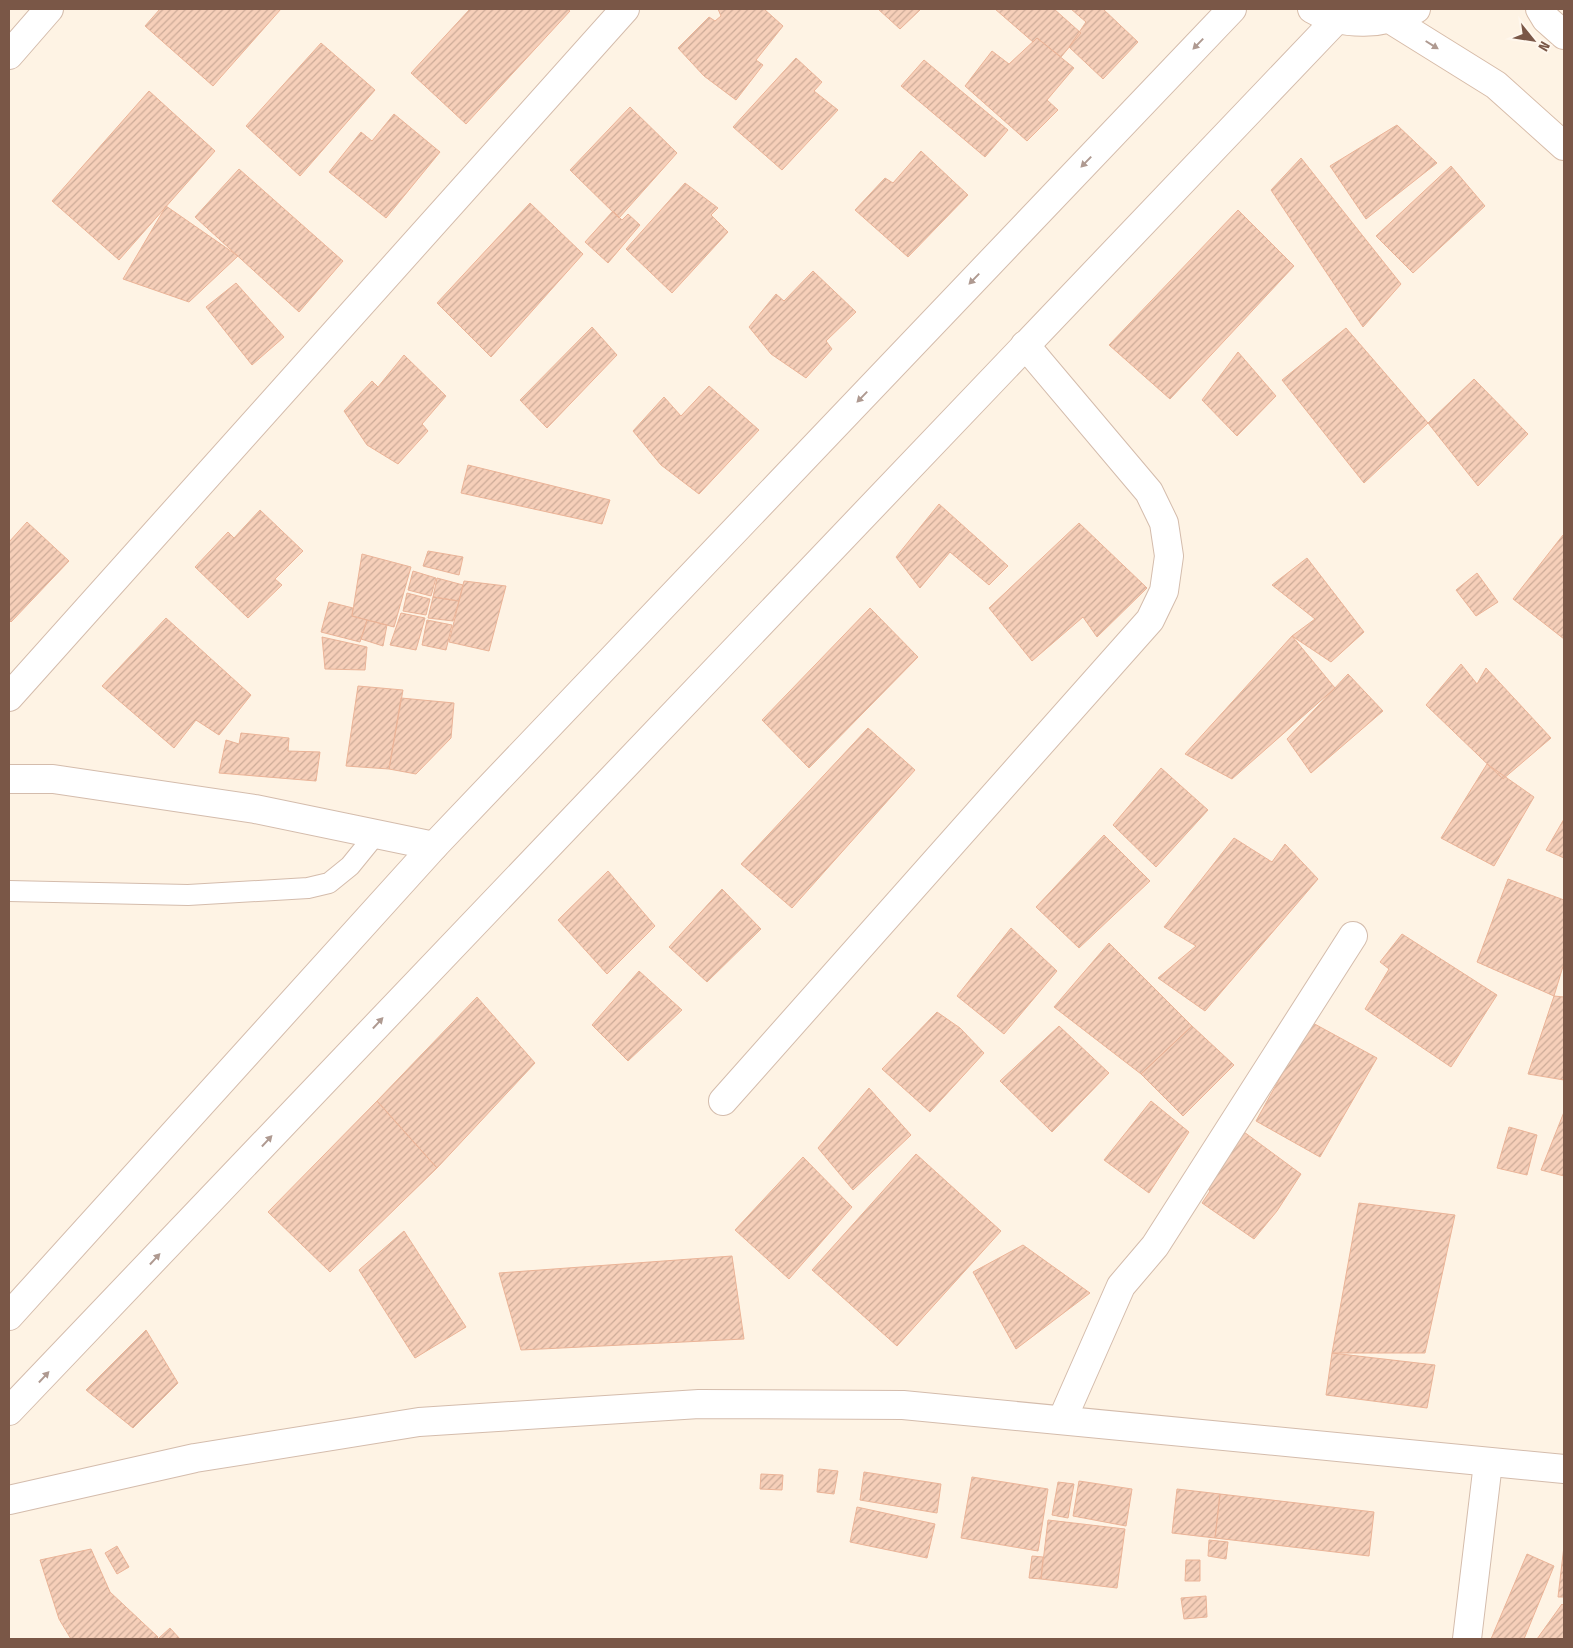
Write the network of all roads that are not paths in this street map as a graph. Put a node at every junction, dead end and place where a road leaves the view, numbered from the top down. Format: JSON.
{"nodes":[{"id":1,"x":49,"y":9,"type":"edge"},
{"id":2,"x":626,"y":9,"type":"edge"},
{"id":3,"x":1232,"y":9,"type":"edge"},
{"id":4,"x":1312,"y":9,"type":"edge"},
{"id":5,"x":1416,"y":9,"type":"edge"},
{"id":6,"x":1540,"y":9,"type":"edge"},
{"id":7,"x":1337,"y":19,"type":"junction"},
{"id":8,"x":1390,"y":19,"type":"junction"},
{"id":9,"x":1564,"y":35,"type":"edge"},
{"id":10,"x":9,"y":55,"type":"edge"},
{"id":11,"x":1564,"y":146,"type":"edge"},
{"id":12,"x":1025,"y":345,"type":"junction"},
{"id":13,"x":9,"y":697,"type":"edge"},
{"id":14,"x":9,"y":779,"type":"edge"},
{"id":15,"x":376,"y":834,"type":"junction"},
{"id":16,"x":434,"y":846,"type":"junction"},
{"id":17,"x":9,"y":891,"type":"edge"},
{"id":18,"x":1353,"y":936,"type":"dead end"},
{"id":19,"x":723,"y":1101,"type":"dead end"},
{"id":20,"x":9,"y":1316,"type":"edge"},
{"id":21,"x":9,"y":1412,"type":"edge"},
{"id":22,"x":1062,"y":1420,"type":"junction"},
{"id":23,"x":1488,"y":1463,"type":"junction"},
{"id":24,"x":1564,"y":1469,"type":"edge"},
{"id":25,"x":9,"y":1500,"type":"edge"},
{"id":26,"x":1467,"y":1639,"type":"edge"}],
"edges":[{"from":1,"to":10,"type":"street"},
{"from":2,"to":13,"type":"street"},
{"from":3,"to":16,"type":"street","one_way":true},
{"from":4,"to":7,"type":"street"},
{"from":5,"to":8,"type":"street"},
{"from":6,"to":9,"type":"street"},
{"from":7,"to":8,"type":"street"},
{"from":7,"to":12,"type":"street"},
{"from":8,"to":11,"type":"street","one_way":true},
{"from":12,"to":19,"type":"street"},
{"from":21,"to":12,"type":"street","one_way":true},
{"from":14,"to":15,"type":"street"},
{"from":15,"to":16,"type":"street"},
{"from":15,"to":17,"type":"lane"},
{"from":16,"to":20,"type":"street"},
{"from":18,"to":22,"type":"street"},
{"from":22,"to":23,"type":"street"},
{"from":22,"to":25,"type":"street"},
{"from":23,"to":24,"type":"street"},
{"from":23,"to":26,"type":"street"}]}
